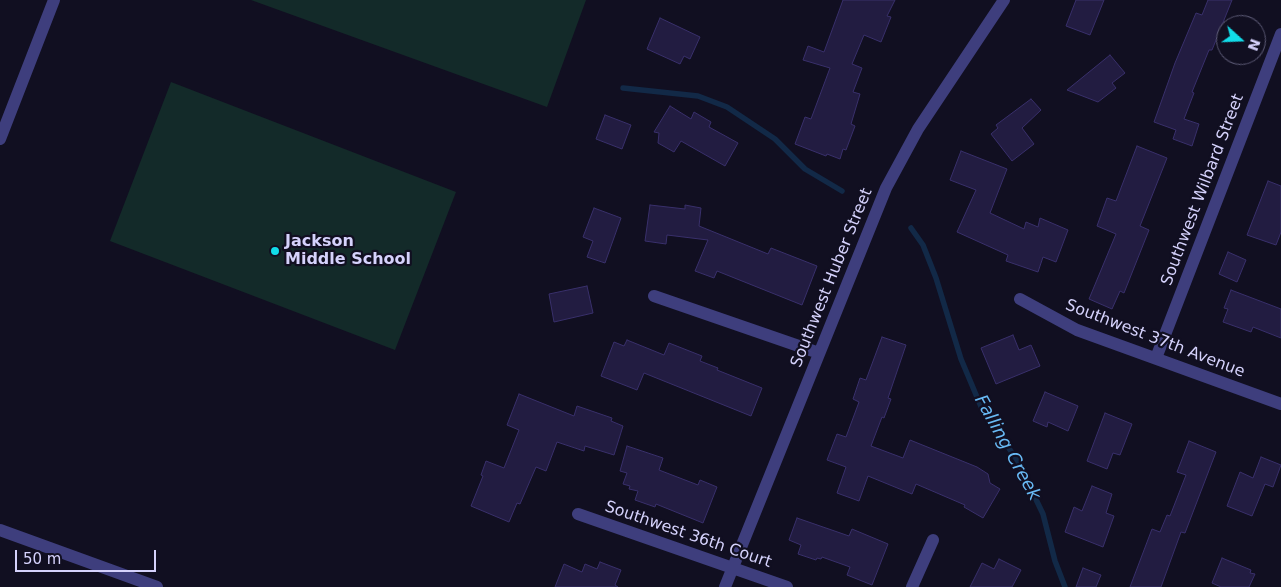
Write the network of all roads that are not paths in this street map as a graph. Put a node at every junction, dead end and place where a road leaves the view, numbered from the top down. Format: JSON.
{"nodes":[{"id":1,"x":54,"y":0,"type":"edge"},
{"id":2,"x":1004,"y":0,"type":"edge"},
{"id":3,"x":1281,"y":34,"type":"edge"},
{"id":4,"x":0,"y":139,"type":"edge"},
{"id":5,"x":654,"y":296,"type":"dead end"},
{"id":6,"x":1020,"y":299,"type":"dead end"},
{"id":7,"x":819,"y":353,"type":"junction"},
{"id":8,"x":1156,"y":358,"type":"junction"},
{"id":9,"x":1281,"y":404,"type":"edge"},
{"id":10,"x":578,"y":514,"type":"dead end"},
{"id":11,"x":0,"y":530,"type":"edge"},
{"id":12,"x":933,"y":540,"type":"dead end"},
{"id":13,"x":733,"y":568,"type":"junction"},
{"id":14,"x":157,"y":587,"type":"edge"},
{"id":15,"x":725,"y":587,"type":"edge"},
{"id":16,"x":787,"y":587,"type":"edge"},
{"id":17,"x":912,"y":587,"type":"edge"}],
"edges":[{"from":1,"to":4,"type":"street"},
{"from":2,"to":7,"type":"street","name":"Southwest Huber Street"},
{"from":3,"to":8,"type":"street","name":"Southwest Wilbard Street"},
{"from":5,"to":7,"type":"street"},
{"from":6,"to":8,"type":"street","name":"Southwest 37th Avenue"},
{"from":7,"to":13,"type":"street","name":"Southwest Huber Street"},
{"from":8,"to":9,"type":"street","name":"Southwest 37th Avenue"},
{"from":10,"to":13,"type":"street","name":"Southwest 36th Court"},
{"from":11,"to":14,"type":"street"},
{"from":12,"to":17,"type":"street"},
{"from":13,"to":15,"type":"street","name":"Southwest Huber Street"},
{"from":13,"to":16,"type":"street","name":"Southwest 36th Court"}]}
